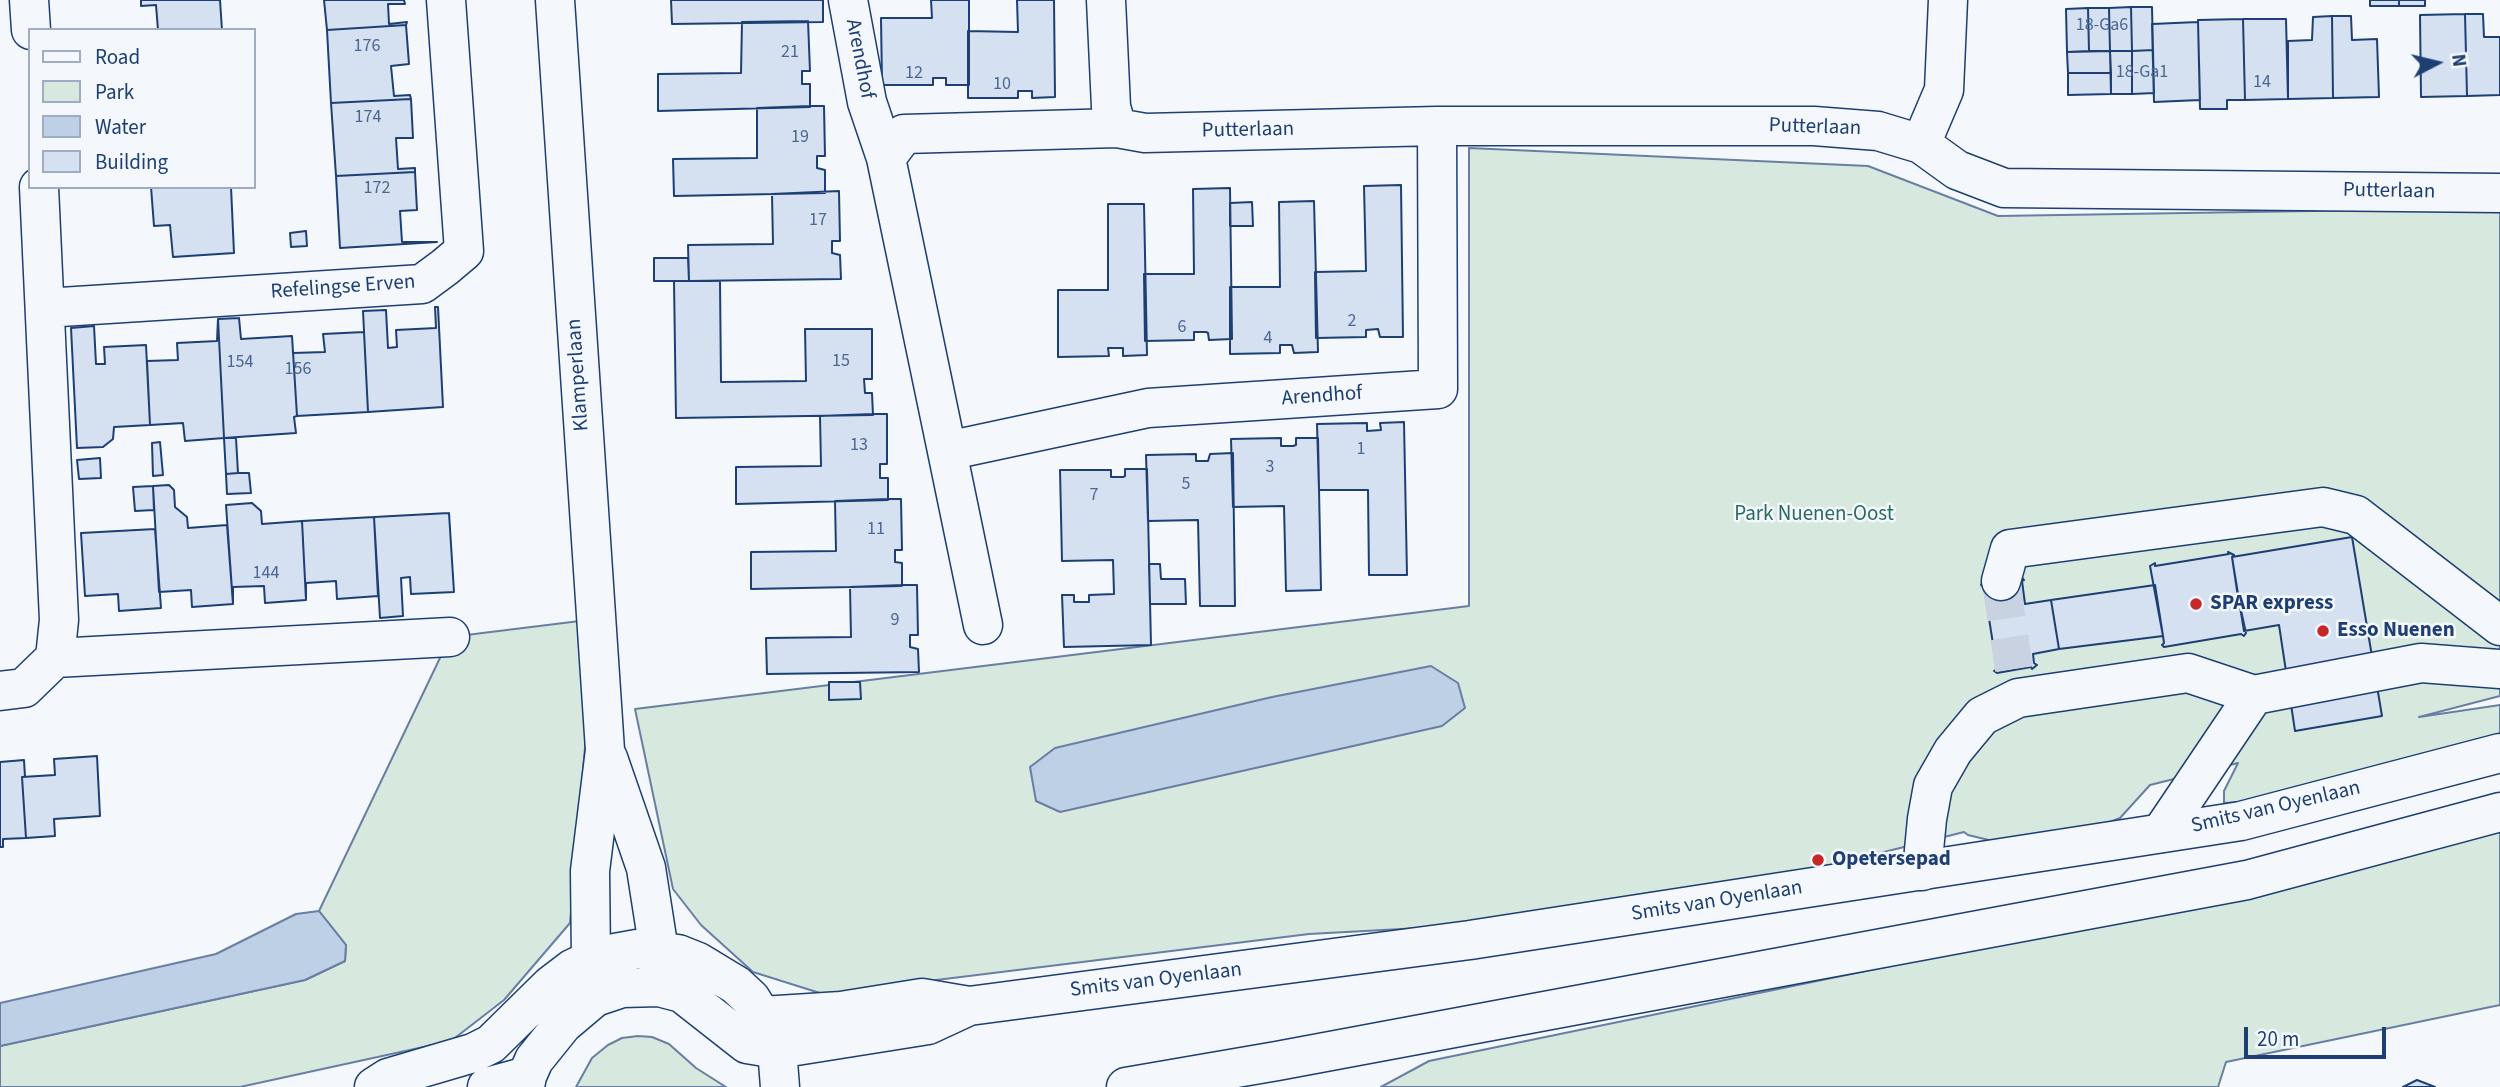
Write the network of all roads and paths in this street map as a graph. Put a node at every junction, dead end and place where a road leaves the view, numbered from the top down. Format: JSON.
{"nodes":[{"id":1,"x":29,"y":0,"type":"edge"},
{"id":2,"x":446,"y":0,"type":"edge"},
{"id":3,"x":555,"y":0,"type":"edge"},
{"id":4,"x":848,"y":0,"type":"edge"},
{"id":5,"x":1105,"y":0,"type":"edge"},
{"id":6,"x":1138,"y":0,"type":"edge"},
{"id":7,"x":1948,"y":0,"type":"edge"},
{"id":8,"x":31,"y":28,"type":"edge"},
{"id":9,"x":1437,"y":126,"type":"junction"},
{"id":10,"x":1117,"y":128,"type":"junction"},
{"id":11,"x":1921,"y":144,"type":"junction"},
{"id":12,"x":886,"y":158,"type":"junction"},
{"id":13,"x":39,"y":189,"type":"edge"},
{"id":14,"x":2500,"y":193,"type":"edge"},
{"id":15,"x":45,"y":308,"type":"junction"},
{"id":16,"x":947,"y":451,"type":"junction"},
{"id":17,"x":2001,"y":581,"type":"tunnel mouth"},
{"id":18,"x":983,"y":625,"type":"dead end"},
{"id":19,"x":2500,"y":626,"type":"edge"},
{"id":20,"x":450,"y":637,"type":"dead end"},
{"id":21,"x":55,"y":658,"type":"junction"},
{"id":22,"x":2500,"y":668,"type":"edge"},
{"id":23,"x":0,"y":691,"type":"edge"},
{"id":24,"x":2254,"y":695,"type":"junction"},
{"id":25,"x":605,"y":750,"type":"junction"},
{"id":26,"x":2500,"y":753,"type":"edge"},
{"id":27,"x":2500,"y":812,"type":"edge"},
{"id":28,"x":2161,"y":834,"type":"junction"},
{"id":29,"x":1922,"y":871,"type":"junction"},
{"id":30,"x":659,"y":951,"type":"junction"},
{"id":31,"x":591,"y":960,"type":"junction"},
{"id":32,"x":595,"y":997,"type":"junction"},
{"id":33,"x":770,"y":1032,"type":"junction"},
{"id":34,"x":526,"y":1081,"type":"edge"},
{"id":35,"x":374,"y":1087,"type":"edge"},
{"id":36,"x":487,"y":1087,"type":"edge"},
{"id":37,"x":780,"y":1087,"type":"edge"},
{"id":38,"x":1126,"y":1087,"type":"edge"}],
"edges":[{"from":1,"to":8,"type":"street"},
{"from":2,"to":15,"type":"street","name":"Refelingse Erven"},
{"from":3,"to":25,"type":"street","name":"Klamperlaan"},
{"from":4,"to":12,"type":"street","name":"Arendhof"},
{"from":5,"to":6,"type":"street"},
{"from":5,"to":10,"type":"street"},
{"from":7,"to":11,"type":"street"},
{"from":9,"to":10,"type":"street","name":"Putterlaan"},
{"from":9,"to":11,"type":"street","name":"Putterlaan"},
{"from":9,"to":16,"type":"street","name":"Arendhof"},
{"from":10,"to":12,"type":"street"},
{"from":11,"to":14,"type":"street","name":"Putterlaan"},
{"from":12,"to":16,"type":"street","name":"Arendhof"},
{"from":13,"to":15,"type":"street"},
{"from":15,"to":21,"type":"street"},
{"from":16,"to":18,"type":"street","name":"Arendhof"},
{"from":17,"to":19,"type":"street"},
{"from":20,"to":21,"type":"street"},
{"from":21,"to":23,"type":"street"},
{"from":22,"to":24,"type":"street"},
{"from":24,"to":28,"type":"street"},
{"from":24,"to":29,"type":"street"},
{"from":25,"to":30,"type":"street","name":"Klamperlaan"},
{"from":25,"to":31,"type":"street","name":"Klamperlaan"},
{"from":26,"to":28,"type":"street","name":"Smits van Oyenlaan"},
{"from":27,"to":38,"type":"street"},
{"from":28,"to":29,"type":"street","name":"Smits van Oyenlaan"},
{"from":29,"to":33,"type":"street","name":"Smits van Oyenlaan"},
{"from":30,"to":31,"type":"street"},
{"from":30,"to":33,"type":"street"},
{"from":31,"to":32,"type":"street","name":"Klamperlaan"},
{"from":31,"to":35,"type":"street"},
{"from":32,"to":33,"type":"street"},
{"from":32,"to":34,"type":"street"},
{"from":33,"to":37,"type":"street"},
{"from":34,"to":36,"type":"street"}]}
